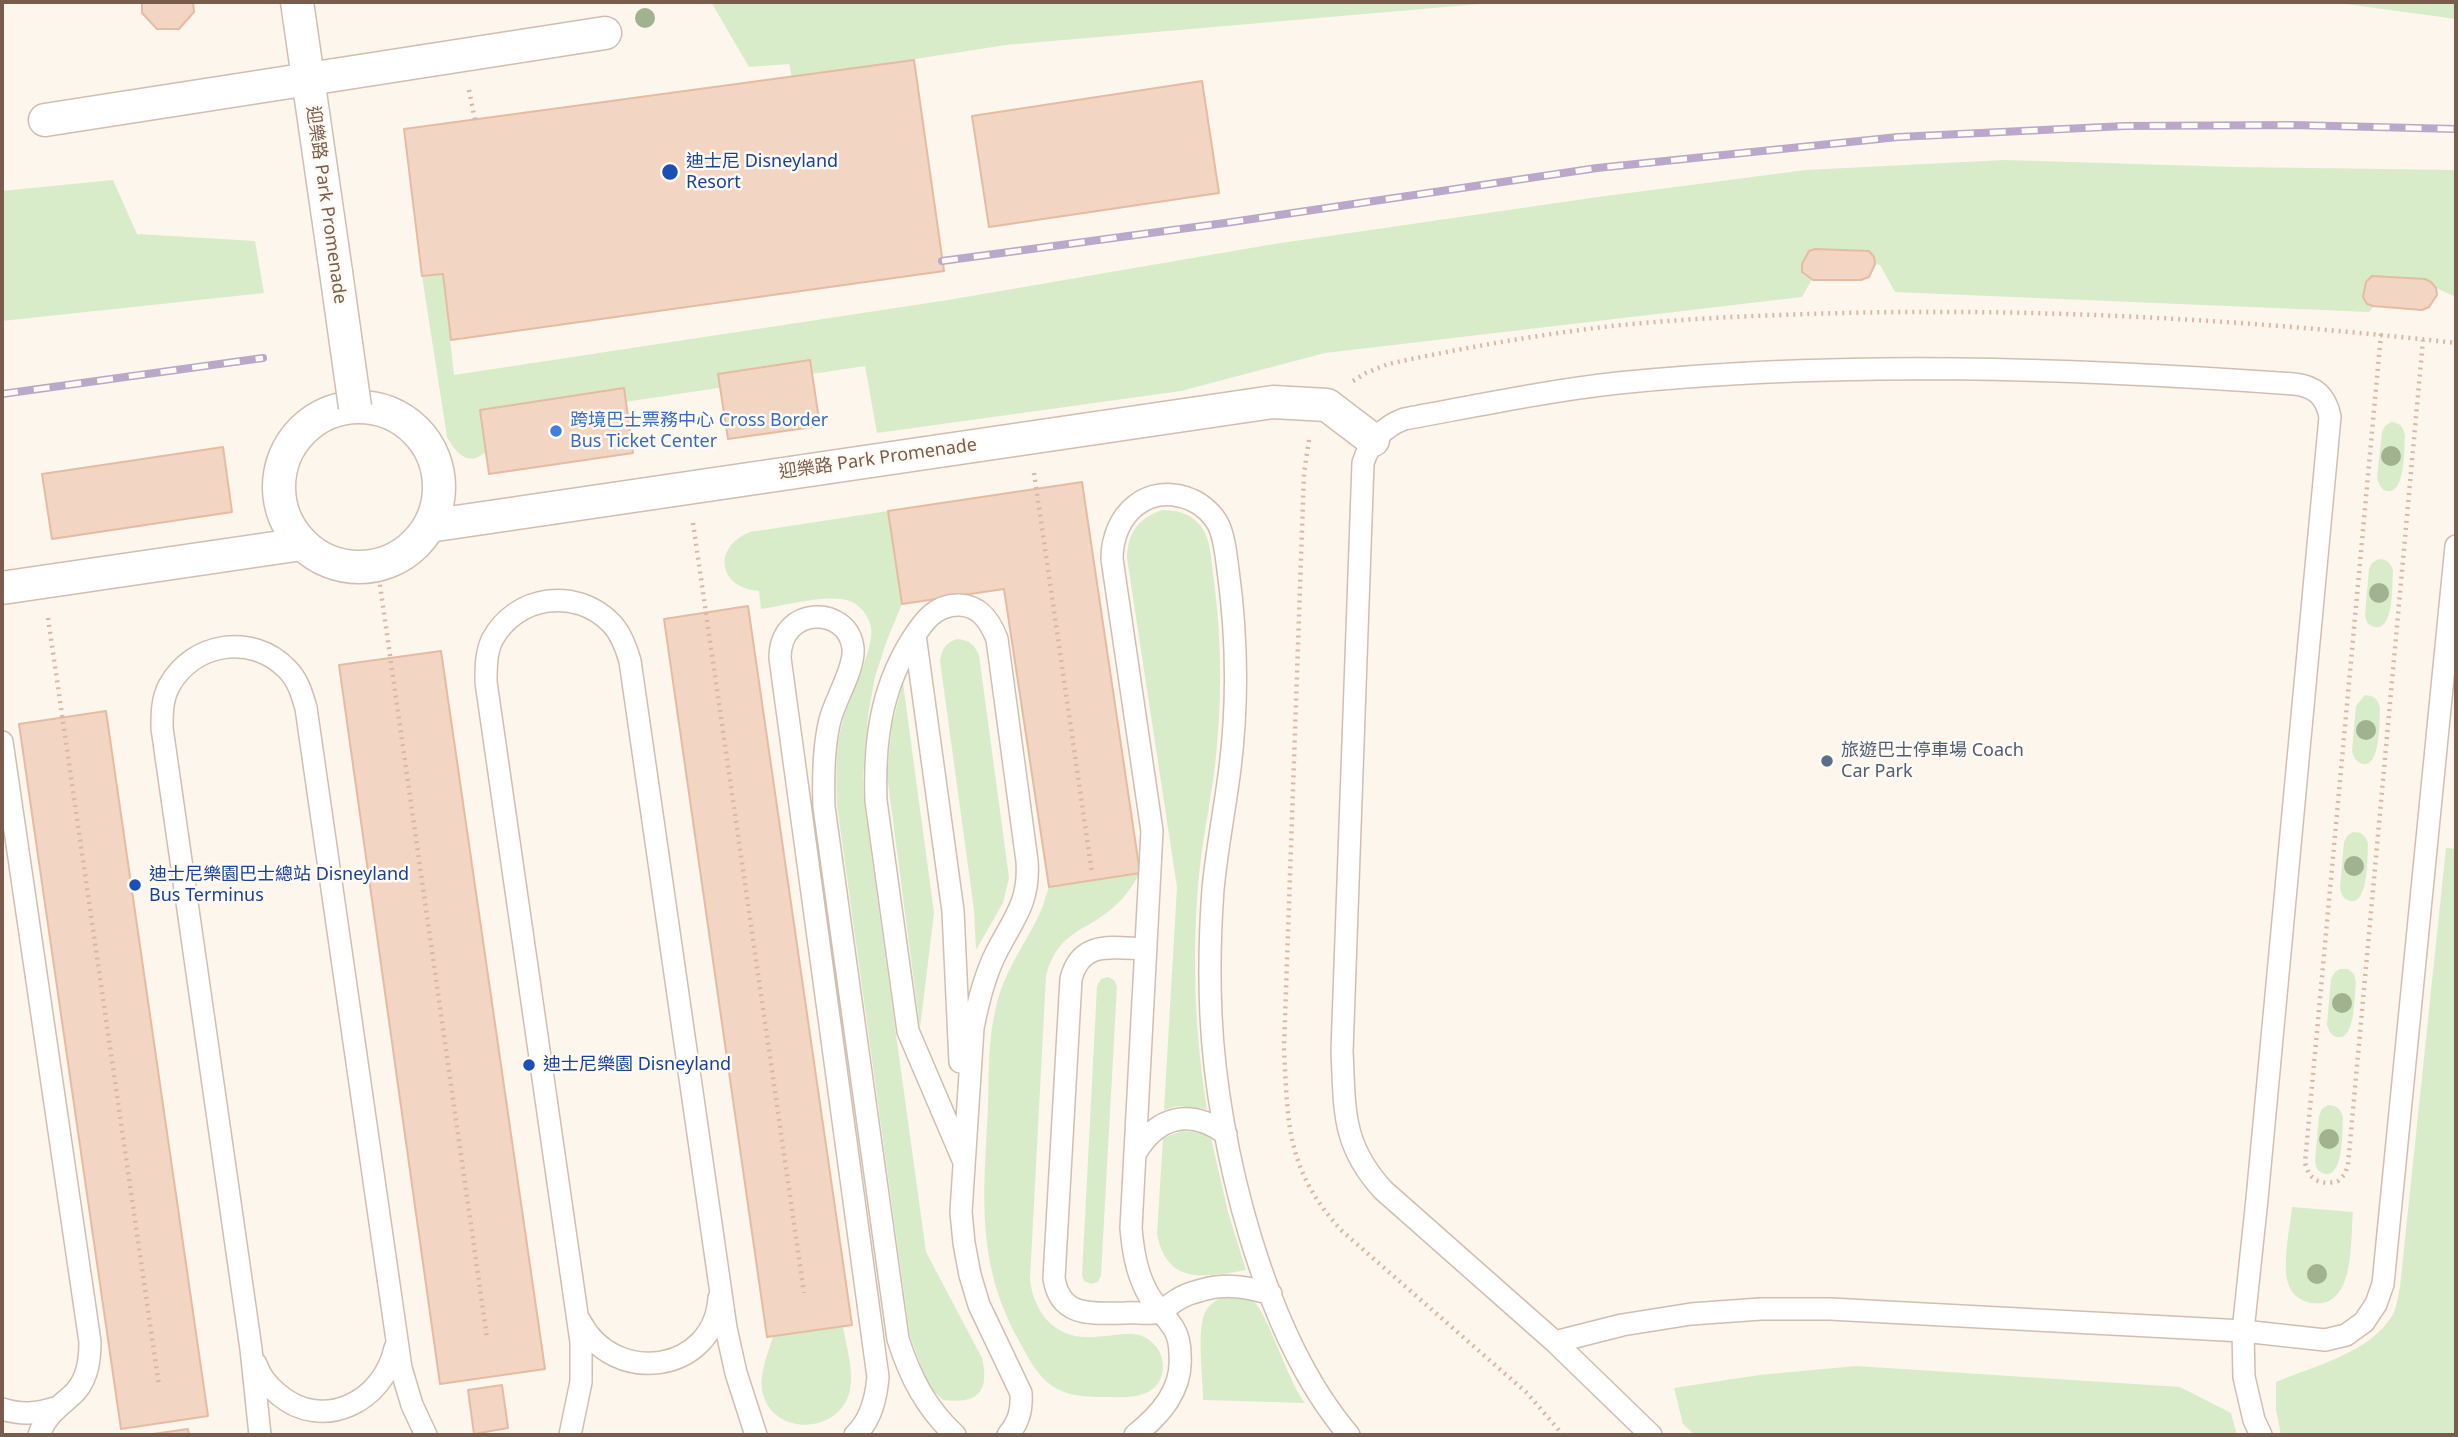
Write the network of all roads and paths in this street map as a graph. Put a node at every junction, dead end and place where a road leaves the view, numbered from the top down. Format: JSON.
{"nodes":[{"id":1,"x":297,"y":2,"type":"edge"},
{"id":2,"x":606,"y":33,"type":"dead end"},
{"id":3,"x":308,"y":79,"type":"junction"},
{"id":4,"x":46,"y":120,"type":"dead end"},
{"id":5,"x":2381,"y":334,"type":"junction"},
{"id":6,"x":2423,"y":340,"type":"junction"},
{"id":7,"x":2456,"y":343,"type":"edge"},
{"id":8,"x":1327,"y":405,"type":"junction"},
{"id":9,"x":355,"y":407,"type":"junction"},
{"id":10,"x":1029,"y":437,"type":"junction"},
{"id":11,"x":1373,"y":440,"type":"junction"},
{"id":12,"x":688,"y":487,"type":"junction"},
{"id":13,"x":429,"y":526,"type":"junction"},
{"id":14,"x":302,"y":544,"type":"junction"},
{"id":15,"x":2456,"y":546,"type":"edge"},
{"id":16,"x":377,"y":564,"type":"junction"},
{"id":17,"x":43,"y":582,"type":"junction"},
{"id":18,"x":2,"y":588,"type":"edge"},
{"id":19,"x":915,"y":635,"type":"junction"},
{"id":20,"x":2,"y":742,"type":"edge"},
{"id":21,"x":1092,"y":873,"type":"dead end"},
{"id":22,"x":1146,"y":949,"type":"junction"},
{"id":23,"x":1226,"y":1134,"type":"junction"},
{"id":24,"x":1135,"y":1154,"type":"junction"},
{"id":25,"x":964,"y":1162,"type":"junction"},
{"id":26,"x":719,"y":1282,"type":"junction"},
{"id":27,"x":804,"y":1293,"type":"dead end"},
{"id":28,"x":1271,"y":1294,"type":"junction"},
{"id":29,"x":575,"y":1302,"type":"junction"},
{"id":30,"x":1159,"y":1312,"type":"junction"},
{"id":31,"x":395,"y":1328,"type":"junction"},
{"id":32,"x":2243,"y":1331,"type":"junction"},
{"id":33,"x":486,"y":1338,"type":"dead end"},
{"id":34,"x":1555,"y":1342,"type":"junction"},
{"id":35,"x":251,"y":1349,"type":"junction"},
{"id":36,"x":159,"y":1386,"type":"dead end"},
{"id":37,"x":55,"y":1408,"type":"junction"},
{"id":38,"x":2,"y":1409,"type":"edge"},
{"id":39,"x":39,"y":1435,"type":"edge"},
{"id":40,"x":260,"y":1435,"type":"edge"},
{"id":41,"x":426,"y":1435,"type":"edge"},
{"id":42,"x":570,"y":1435,"type":"edge"},
{"id":43,"x":756,"y":1435,"type":"edge"},
{"id":44,"x":855,"y":1435,"type":"edge"},
{"id":45,"x":955,"y":1435,"type":"edge"},
{"id":46,"x":1008,"y":1435,"type":"edge"},
{"id":47,"x":1135,"y":1435,"type":"edge"},
{"id":48,"x":1349,"y":1435,"type":"edge"},
{"id":49,"x":1651,"y":1435,"type":"edge"},
{"id":50,"x":2261,"y":1435,"type":"edge"}],
"edges":[{"from":1,"to":3,"type":"street","name":"迎樂路 Park Promenade"},
{"from":2,"to":3,"type":"street"},
{"from":3,"to":4,"type":"street"},
{"from":3,"to":9,"type":"street","name":"迎樂路 Park Promenade","bridge":true},
{"from":5,"to":6,"type":"path"},
{"from":5,"to":6,"type":"path"},
{"from":5,"to":8,"type":"path"},
{"from":6,"to":7,"type":"path"},
{"from":8,"to":10,"type":"street","name":"迎樂路 Park Promenade"},
{"from":8,"to":11,"type":"street"},
{"from":9,"to":13,"type":"street"},
{"from":9,"to":14,"type":"street"},
{"from":10,"to":12,"type":"street","name":"迎樂路 Park Promenade"},
{"from":10,"to":21,"type":"path"},
{"from":11,"to":32,"type":"lane"},
{"from":11,"to":34,"type":"lane"},
{"from":12,"to":13,"type":"street","name":"迎樂路 Park Promenade"},
{"from":12,"to":27,"type":"path"},
{"from":13,"to":16,"type":"street"},
{"from":14,"to":16,"type":"street"},
{"from":14,"to":17,"type":"street"},
{"from":15,"to":32,"type":"lane"},
{"from":16,"to":33,"type":"path"},
{"from":17,"to":18,"type":"street"},
{"from":17,"to":36,"type":"path"},
{"from":19,"to":25,"type":"lane"},
{"from":19,"to":25,"type":"lane"},
{"from":19,"to":25,"type":"lane"},
{"from":20,"to":37,"type":"lane"},
{"from":22,"to":23,"type":"lane"},
{"from":22,"to":24,"type":"lane"},
{"from":22,"to":30,"type":"lane"},
{"from":23,"to":24,"type":"lane"},
{"from":23,"to":28,"type":"lane"},
{"from":24,"to":30,"type":"lane"},
{"from":25,"to":46,"type":"lane"},
{"from":26,"to":29,"type":"lane"},
{"from":26,"to":29,"type":"lane"},
{"from":26,"to":43,"type":"lane"},
{"from":28,"to":30,"type":"lane"},
{"from":28,"to":48,"type":"lane"},
{"from":29,"to":42,"type":"lane"},
{"from":30,"to":47,"type":"lane"},
{"from":31,"to":35,"type":"lane"},
{"from":31,"to":35,"type":"lane"},
{"from":31,"to":41,"type":"lane"},
{"from":32,"to":34,"type":"lane"},
{"from":32,"to":50,"type":"lane"},
{"from":34,"to":49,"type":"lane"},
{"from":35,"to":40,"type":"lane"},
{"from":37,"to":38,"type":"lane"},
{"from":37,"to":39,"type":"lane"},
{"from":44,"to":45,"type":"lane"}]}
